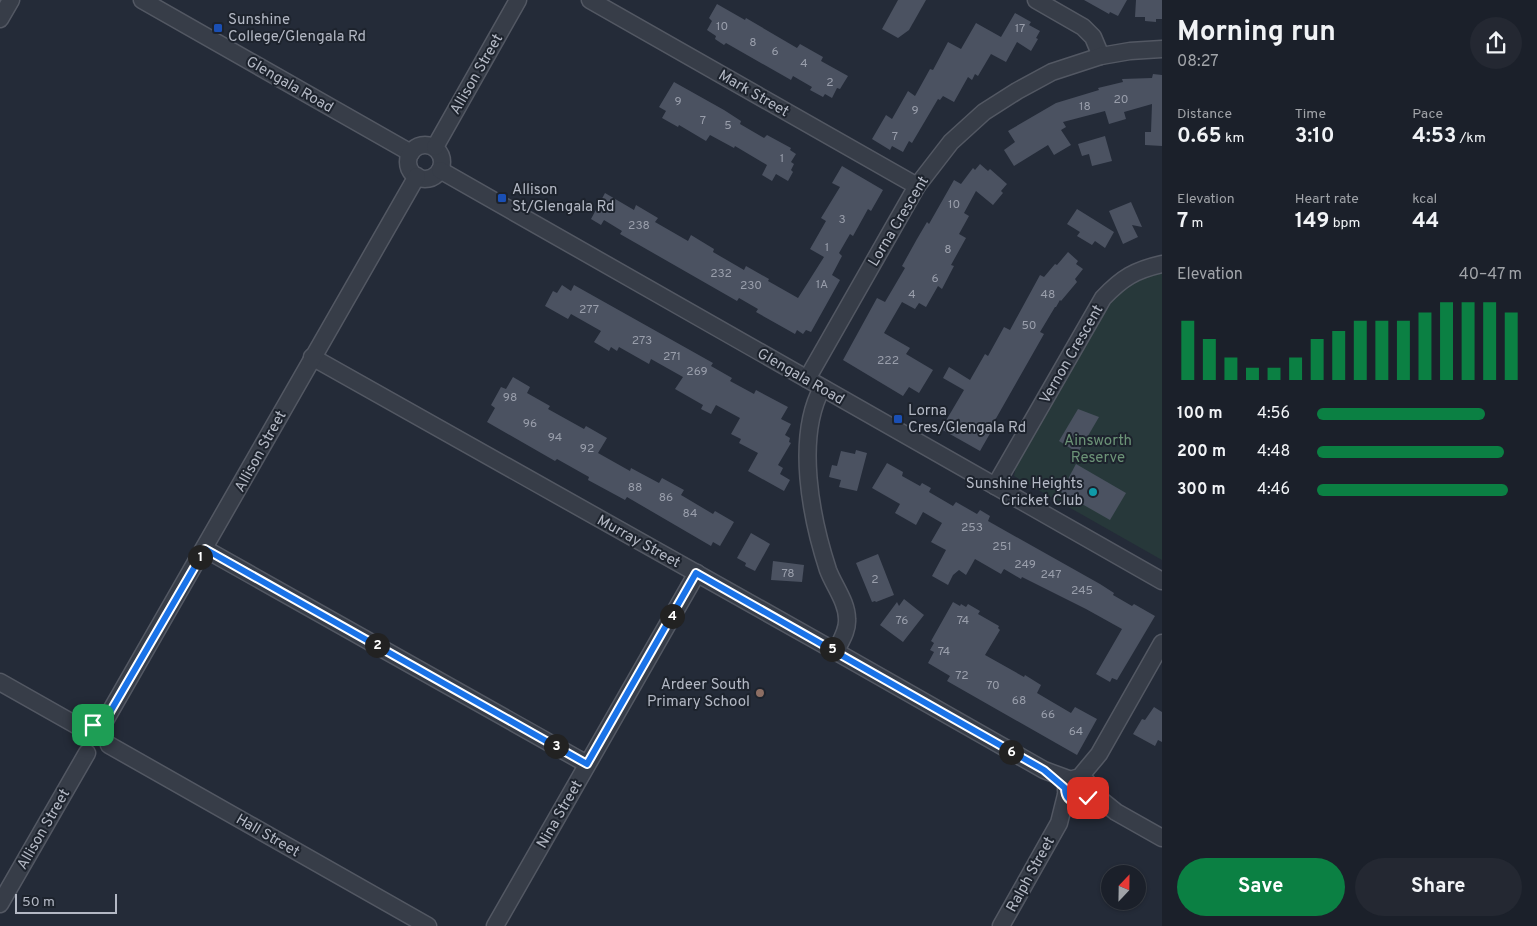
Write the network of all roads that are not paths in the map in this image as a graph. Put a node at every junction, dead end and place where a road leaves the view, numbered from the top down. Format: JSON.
{"nodes":[{"id":1,"x":11,"y":0,"type":"edge"},
{"id":2,"x":142,"y":0,"type":"edge"},
{"id":3,"x":518,"y":0,"type":"edge"},
{"id":4,"x":590,"y":0,"type":"edge"},
{"id":5,"x":1036,"y":0,"type":"edge"},
{"id":6,"x":0,"y":19,"type":"edge"},
{"id":7,"x":1162,"y":49,"type":"edge"},
{"id":8,"x":1101,"y":56,"type":"junction"},
{"id":9,"x":435,"y":147,"type":"junction"},
{"id":10,"x":411,"y":153,"type":"junction"},
{"id":11,"x":440,"y":170,"type":"junction"},
{"id":12,"x":417,"y":176,"type":"junction"},
{"id":13,"x":917,"y":186,"type":"junction"},
{"id":14,"x":1158,"y":266,"type":"edge"},
{"id":15,"x":312,"y":357,"type":"junction"},
{"id":16,"x":807,"y":379,"type":"junction"},
{"id":17,"x":822,"y":388,"type":"junction"},
{"id":18,"x":995,"y":486,"type":"junction"},
{"id":19,"x":205,"y":549,"type":"junction"},
{"id":20,"x":696,"y":573,"type":"junction"},
{"id":21,"x":1162,"y":581,"type":"edge"},
{"id":22,"x":1162,"y":643,"type":"edge"},
{"id":23,"x":831,"y":649,"type":"junction"},
{"id":24,"x":0,"y":682,"type":"edge"},
{"id":25,"x":102,"y":726,"type":"junction"},
{"id":26,"x":83,"y":729,"type":"junction"},
{"id":27,"x":109,"y":745,"type":"junction"},
{"id":28,"x":87,"y":753,"type":"junction"},
{"id":29,"x":587,"y":764,"type":"junction"},
{"id":30,"x":1078,"y":790,"type":"junction"},
{"id":31,"x":1162,"y":838,"type":"edge"},
{"id":32,"x":0,"y":904,"type":"edge"},
{"id":33,"x":428,"y":926,"type":"edge"},
{"id":34,"x":495,"y":926,"type":"edge"},
{"id":35,"x":1001,"y":926,"type":"edge"}],
"edges":[{"from":1,"to":6,"type":"street"},
{"from":2,"to":10,"type":"street","name":"Glengala Road"},
{"from":3,"to":9,"type":"street","name":"Allison Street"},
{"from":4,"to":13,"type":"street","name":"Mark Street"},
{"from":5,"to":8,"type":"street"},
{"from":7,"to":8,"type":"street","name":"Lorna Crescent"},
{"from":8,"to":13,"type":"street","name":"Lorna Crescent"},
{"from":9,"to":10,"type":"street"},
{"from":9,"to":11,"type":"street"},
{"from":10,"to":12,"type":"street"},
{"from":11,"to":12,"type":"street"},
{"from":11,"to":16,"type":"street","name":"Glengala Road"},
{"from":12,"to":15,"type":"street","name":"Allison Street"},
{"from":13,"to":16,"type":"street","name":"Lorna Crescent"},
{"from":14,"to":18,"type":"street","name":"Vernon Crescent"},
{"from":15,"to":19,"type":"street","name":"Allison Street"},
{"from":15,"to":20,"type":"street","name":"Murray Street"},
{"from":16,"to":17,"type":"street","name":"Glengala Road"},
{"from":17,"to":18,"type":"street","name":"Glengala Road"},
{"from":17,"to":23,"type":"street"},
{"from":18,"to":21,"type":"street","name":"Glengala Road"},
{"from":19,"to":25,"type":"street","name":"Allison Street"},
{"from":19,"to":29,"type":"street"},
{"from":20,"to":23,"type":"street","name":"Murray Street"},
{"from":20,"to":29,"type":"street","name":"Nina Street"},
{"from":22,"to":30,"type":"street","name":"Ralph Street"},
{"from":23,"to":30,"type":"street","name":"Murray Street"},
{"from":24,"to":26,"type":"street"},
{"from":25,"to":26,"type":"street"},
{"from":25,"to":27,"type":"street"},
{"from":26,"to":28,"type":"street"},
{"from":27,"to":28,"type":"street"},
{"from":27,"to":33,"type":"street","name":"Hall Street"},
{"from":28,"to":32,"type":"street","name":"Allison Street"},
{"from":29,"to":34,"type":"street","name":"Nina Street"},
{"from":30,"to":31,"type":"street","name":"Murray Street"},
{"from":30,"to":35,"type":"street","name":"Ralph Street"}]}
